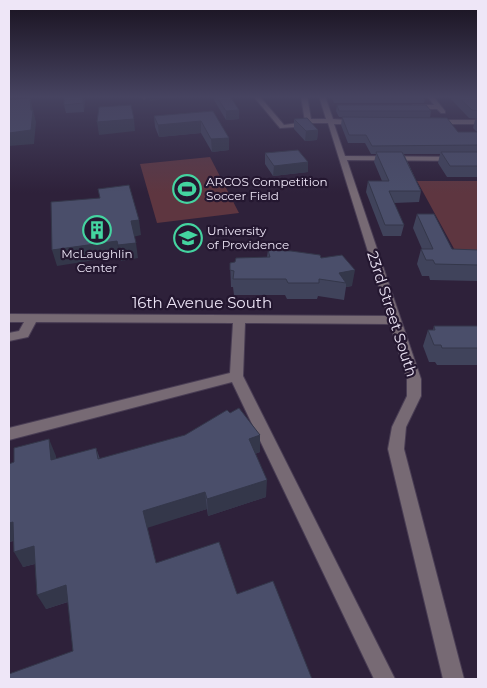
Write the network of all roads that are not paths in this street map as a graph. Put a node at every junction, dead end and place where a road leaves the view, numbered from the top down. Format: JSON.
{"nodes":[{"id":1,"x":332,"y":128,"type":"edge"},
{"id":2,"x":341,"y":158,"type":"junction"},
{"id":3,"x":478,"y":158,"type":"edge"},
{"id":4,"x":9,"y":318,"type":"edge"},
{"id":5,"x":31,"y":319,"type":"junction"},
{"id":6,"x":239,"y":320,"type":"junction"},
{"id":7,"x":394,"y":320,"type":"junction"},
{"id":8,"x":9,"y":338,"type":"edge"},
{"id":9,"x":236,"y":376,"type":"junction"},
{"id":10,"x":9,"y":434,"type":"edge"},
{"id":11,"x":385,"y":679,"type":"edge"},
{"id":12,"x":454,"y":679,"type":"edge"}],
"edges":[{"from":1,"to":2,"type":"street","name":"23rd Street South"},
{"from":2,"to":3,"type":"street"},
{"from":2,"to":7,"type":"street","name":"23rd Street South"},
{"from":4,"to":5,"type":"street","name":"16th Avenue South"},
{"from":5,"to":6,"type":"street","name":"16th Avenue South"},
{"from":5,"to":8,"type":"street"},
{"from":6,"to":7,"type":"street","name":"16th Avenue South"},
{"from":6,"to":9,"type":"street"},
{"from":7,"to":12,"type":"street","name":"23rd Street South"},
{"from":9,"to":10,"type":"street"},
{"from":9,"to":11,"type":"street"}]}
